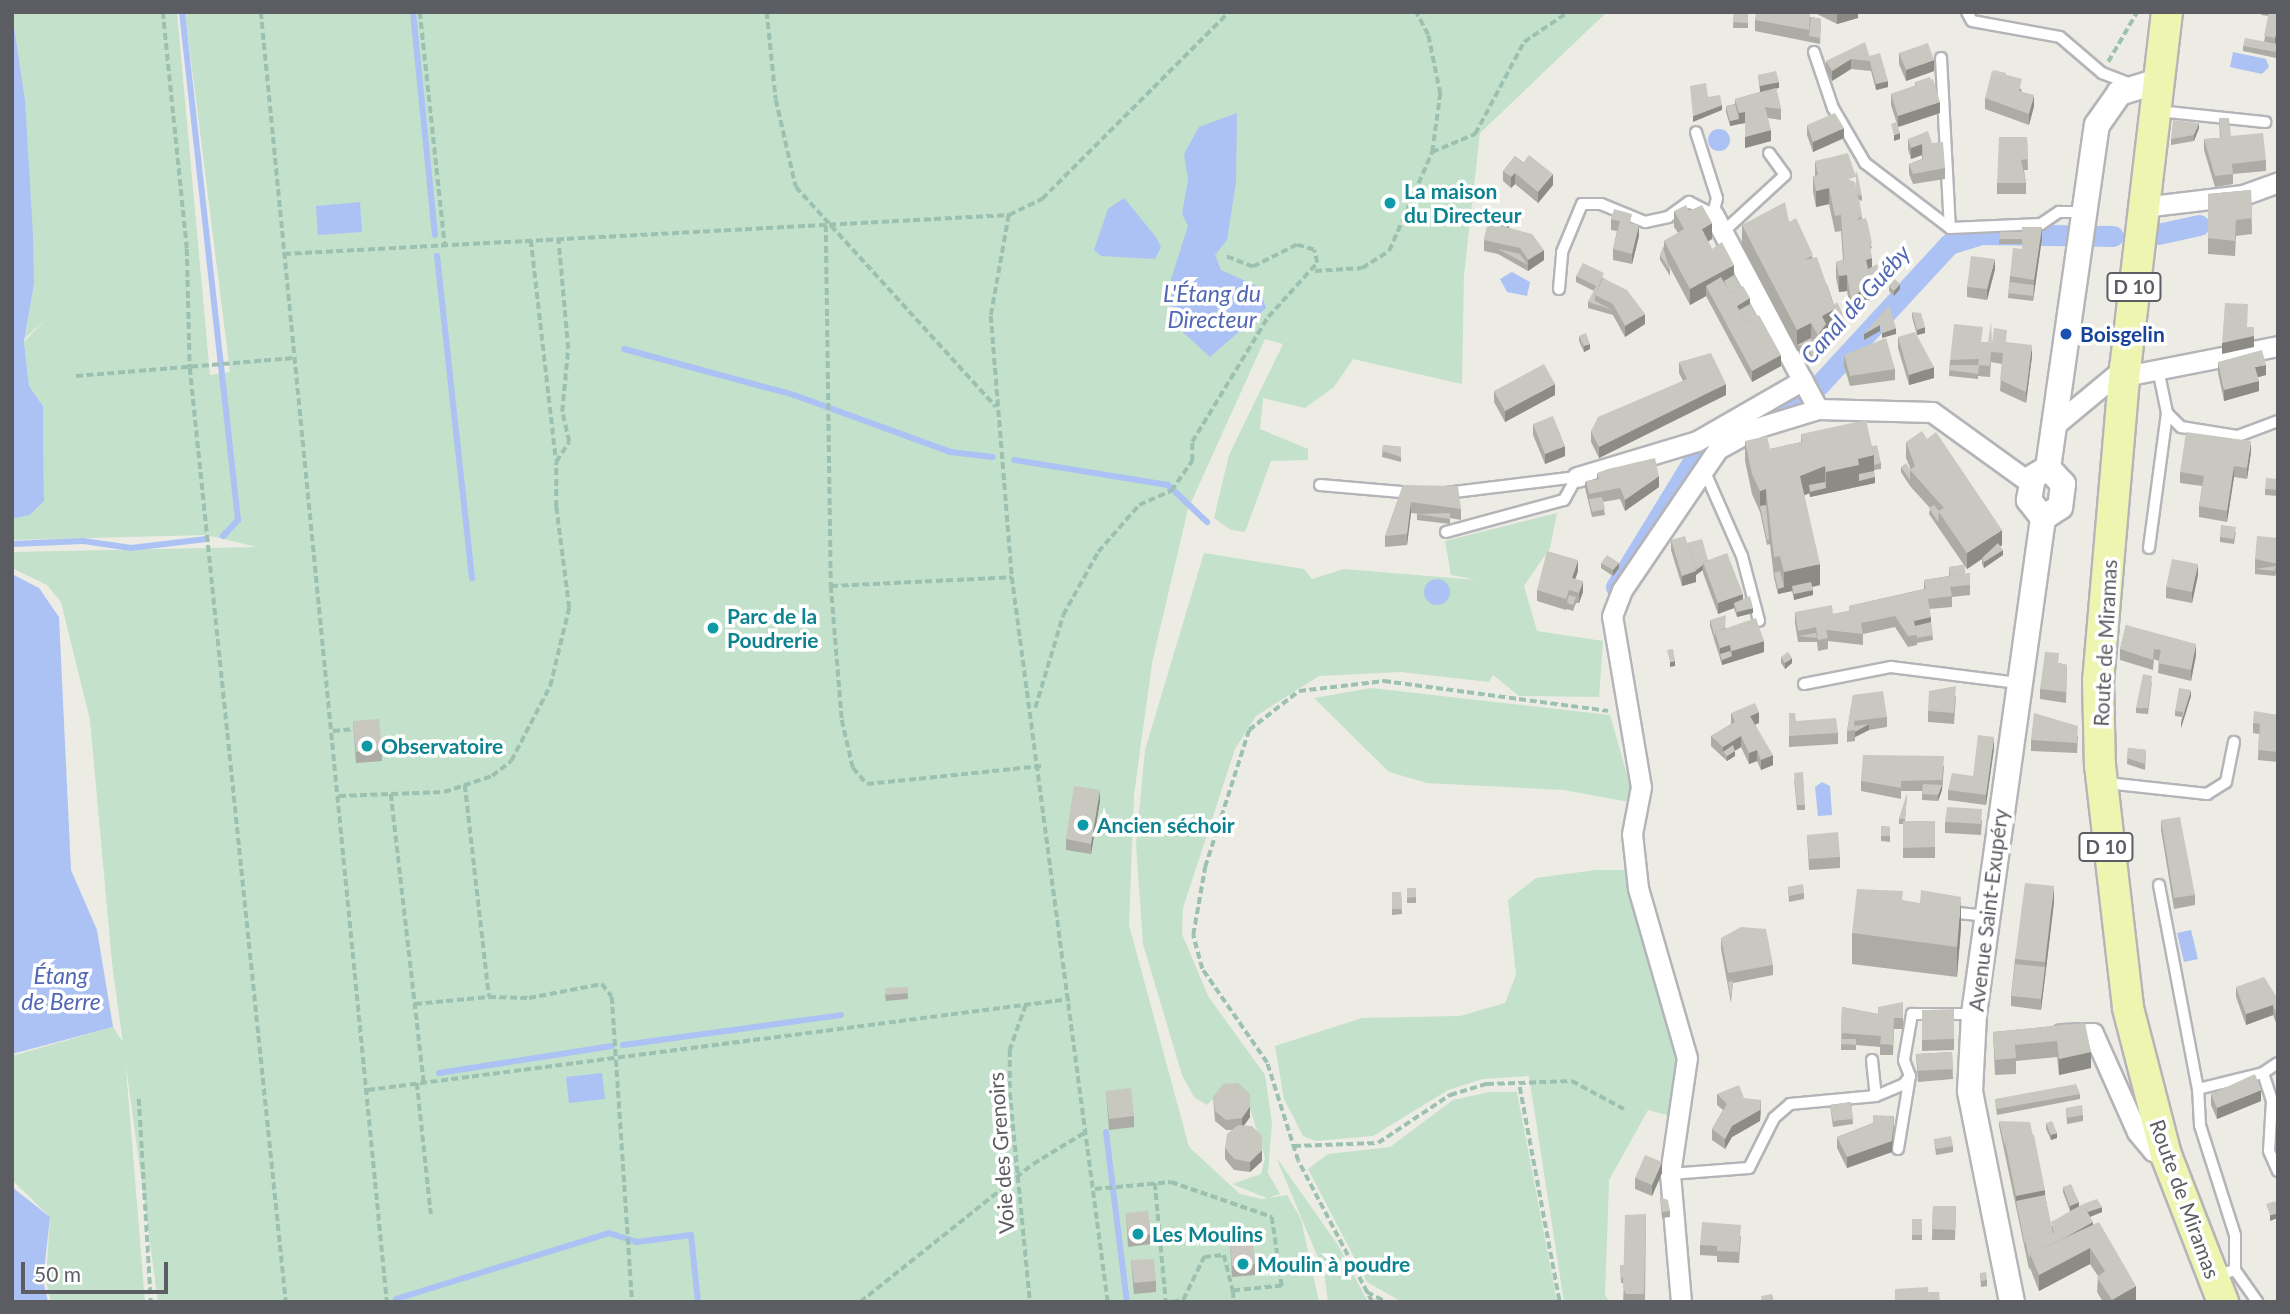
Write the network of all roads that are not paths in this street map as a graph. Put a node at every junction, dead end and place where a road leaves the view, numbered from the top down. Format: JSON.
{"nodes":[{"id":1,"x":1967,"y":12,"type":"edge"},
{"id":2,"x":2166,"y":12,"type":"edge"},
{"id":3,"x":1814,"y":52,"type":"dead end"},
{"id":4,"x":1941,"y":58,"type":"dead end"},
{"id":5,"x":2145,"y":83,"type":"junction"},
{"id":6,"x":2154,"y":111,"type":"junction"},
{"id":7,"x":2265,"y":122,"type":"dead end"},
{"id":8,"x":1696,"y":132,"type":"dead end"},
{"id":9,"x":1769,"y":153,"type":"dead end"},
{"id":10,"x":2278,"y":182,"type":"edge"},
{"id":11,"x":2143,"y":207,"type":"junction"},
{"id":12,"x":2081,"y":212,"type":"junction"},
{"id":13,"x":1713,"y":214,"type":"junction"},
{"id":14,"x":1950,"y":228,"type":"junction"},
{"id":15,"x":1723,"y":232,"type":"junction"},
{"id":16,"x":1559,"y":289,"type":"dead end"},
{"id":17,"x":2278,"y":346,"type":"edge"},
{"id":18,"x":2158,"y":369,"type":"junction"},
{"id":19,"x":2125,"y":372,"type":"junction"},
{"id":20,"x":1803,"y":380,"type":"junction"},
{"id":21,"x":1818,"y":409,"type":"junction"},
{"id":22,"x":2167,"y":413,"type":"junction"},
{"id":23,"x":2278,"y":421,"type":"edge"},
{"id":24,"x":2054,"y":426,"type":"junction"},
{"id":25,"x":1704,"y":470,"type":"junction"},
{"id":26,"x":2040,"y":476,"type":"junction"},
{"id":27,"x":1577,"y":477,"type":"junction"},
{"id":28,"x":1320,"y":485,"type":"dead end"},
{"id":29,"x":1446,"y":532,"type":"dead end"},
{"id":30,"x":2149,"y":548,"type":"dead end"},
{"id":31,"x":1759,"y":621,"type":"edge"},
{"id":32,"x":2018,"y":683,"type":"junction"},
{"id":33,"x":1804,"y":684,"type":"dead end"},
{"id":34,"x":2234,"y":742,"type":"dead end"},
{"id":35,"x":2102,"y":782,"type":"junction"},
{"id":36,"x":2159,"y":885,"type":"dead end"},
{"id":37,"x":1933,"y":910,"type":"edge"},
{"id":38,"x":1988,"y":916,"type":"junction"},
{"id":39,"x":1973,"y":1025,"type":"junction"},
{"id":40,"x":2040,"y":1035,"type":"edge"},
{"id":41,"x":2000,"y":1036,"type":"edge"},
{"id":42,"x":1872,"y":1060,"type":"dead end"},
{"id":43,"x":2278,"y":1063,"type":"edge"},
{"id":44,"x":2263,"y":1073,"type":"junction"},
{"id":45,"x":1910,"y":1076,"type":"junction"},
{"id":46,"x":2198,"y":1089,"type":"junction"},
{"id":47,"x":1876,"y":1096,"type":"junction"},
{"id":48,"x":1898,"y":1149,"type":"dead end"},
{"id":49,"x":2166,"y":1155,"type":"junction"},
{"id":50,"x":2278,"y":1171,"type":"edge"},
{"id":51,"x":1671,"y":1174,"type":"junction"},
{"id":52,"x":2223,"y":1283,"type":"edge"},
{"id":53,"x":1681,"y":1302,"type":"edge"},
{"id":54,"x":2012,"y":1302,"type":"edge"},
{"id":55,"x":2257,"y":1302,"type":"edge"}],
"edges":[{"from":1,"to":5,"type":"lane"},
{"from":2,"to":5,"type":"main road","name":"Route de Miramas","number":"D 10"},
{"from":3,"to":14,"type":"lane"},
{"from":4,"to":14,"type":"lane"},
{"from":5,"to":6,"type":"main road","name":"Route de Miramas","number":"D 10"},
{"from":5,"to":12,"type":"street"},
{"from":6,"to":7,"type":"lane"},
{"from":6,"to":11,"type":"main road","name":"Route de Miramas","number":"D 10"},
{"from":8,"to":13,"type":"lane"},
{"from":9,"to":15,"type":"lane"},
{"from":10,"to":11,"type":"street"},
{"from":11,"to":19,"type":"main road","name":"Route de Miramas","number":"D 10"},
{"from":12,"to":14,"type":"lane"},
{"from":12,"to":24,"type":"street"},
{"from":13,"to":15,"type":"street"},
{"from":13,"to":16,"type":"lane"},
{"from":15,"to":20,"type":"street"},
{"from":17,"to":18,"type":"street"},
{"from":18,"to":19,"type":"street"},
{"from":18,"to":22,"type":"lane"},
{"from":19,"to":24,"type":"street"},
{"from":19,"to":35,"type":"main road","name":"Route de Miramas","number":"D 10"},
{"from":20,"to":21,"type":"street"},
{"from":20,"to":27,"type":"street"},
{"from":21,"to":25,"type":"street"},
{"from":21,"to":26,"type":"street"},
{"from":22,"to":23,"type":"lane"},
{"from":22,"to":30,"type":"lane"},
{"from":24,"to":26,"type":"street"},
{"from":25,"to":31,"type":"lane"},
{"from":25,"to":51,"type":"street"},
{"from":26,"to":32,"type":"street","name":"Avenue Saint-Exupéry"},
{"from":27,"to":28,"type":"lane"},
{"from":27,"to":29,"type":"lane"},
{"from":32,"to":33,"type":"lane"},
{"from":32,"to":38,"type":"street","name":"Avenue Saint-Exupéry"},
{"from":34,"to":35,"type":"lane"},
{"from":35,"to":49,"type":"main road","name":"Route de Miramas","number":"D 10"},
{"from":36,"to":46,"type":"lane"},
{"from":37,"to":38,"type":"lane"},
{"from":38,"to":39,"type":"street","name":"Avenue Saint-Exupéry"},
{"from":39,"to":41,"type":"street"},
{"from":39,"to":45,"type":"lane"},
{"from":39,"to":54,"type":"street","name":"Avenue Saint-Exupéry"},
{"from":40,"to":49,"type":"street"},
{"from":42,"to":47,"type":"lane"},
{"from":43,"to":44,"type":"lane"},
{"from":44,"to":46,"type":"lane"},
{"from":44,"to":50,"type":"lane"},
{"from":45,"to":47,"type":"lane"},
{"from":45,"to":48,"type":"lane"},
{"from":46,"to":52,"type":"lane"},
{"from":47,"to":51,"type":"lane"},
{"from":49,"to":52,"type":"main road","name":"Route de Miramas","number":"D 10"},
{"from":51,"to":53,"type":"street"},
{"from":52,"to":55,"type":"lane"}]}
